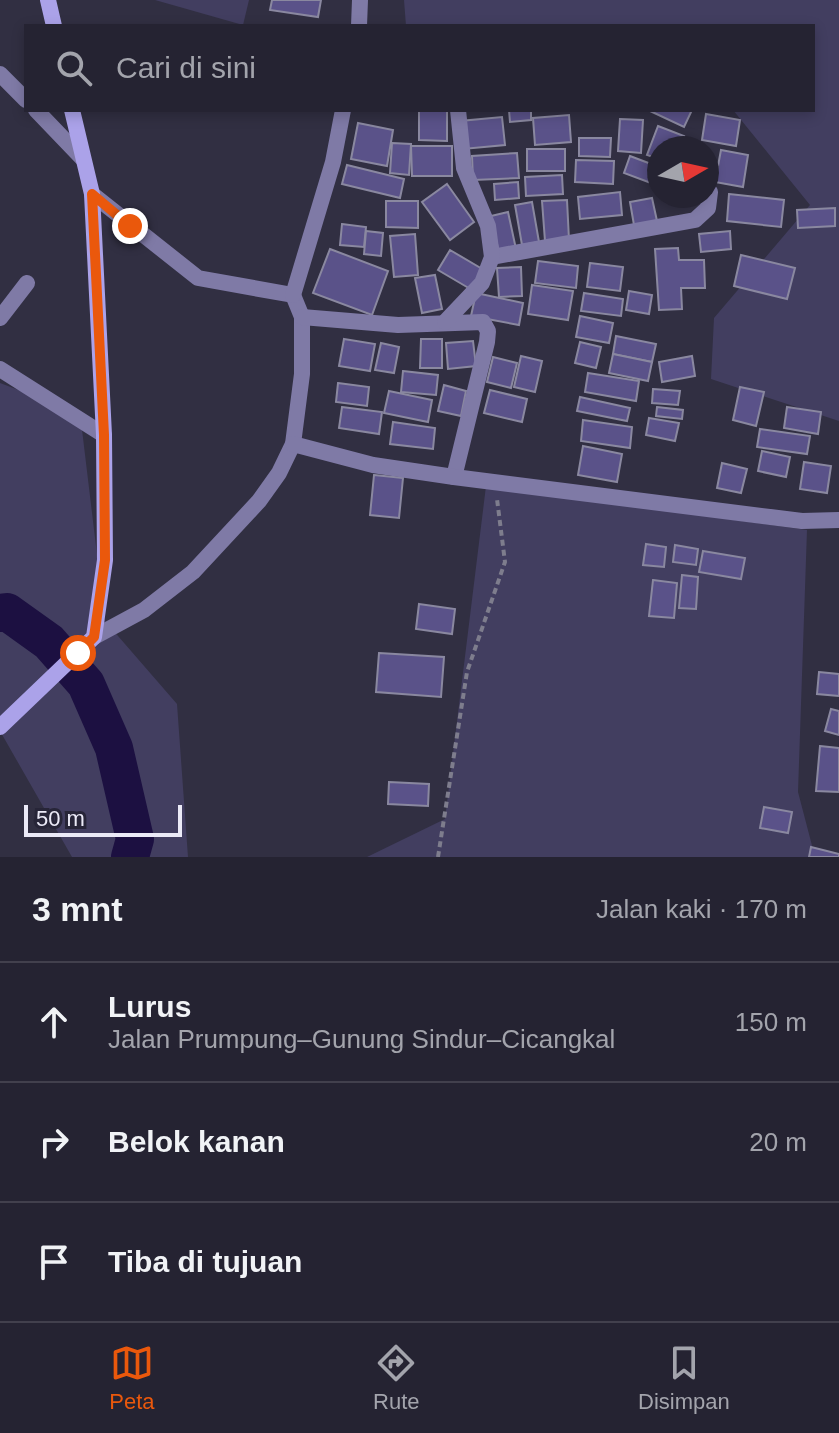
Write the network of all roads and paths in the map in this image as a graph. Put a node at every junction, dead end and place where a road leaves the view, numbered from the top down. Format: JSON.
{"nodes":[{"id":1,"x":48,"y":0,"type":"edge"},
{"id":2,"x":360,"y":0,"type":"edge"},
{"id":3,"x":54,"y":24,"type":"edge"},
{"id":4,"x":359,"y":24,"type":"edge"},
{"id":5,"x":0,"y":74,"type":"edge"},
{"id":6,"x":24,"y":98,"type":"edge"},
{"id":7,"x":38,"y":112,"type":"edge"},
{"id":8,"x":72,"y":112,"type":"edge"},
{"id":9,"x":343,"y":112,"type":"edge"},
{"id":10,"x":458,"y":112,"type":"edge"},
{"id":11,"x":82,"y":158,"type":"junction"},
{"id":12,"x":92,"y":194,"type":"junction"},
{"id":13,"x":708,"y":208,"type":"edge"},
{"id":14,"x":492,"y":257,"type":"junction"},
{"id":15,"x":27,"y":283,"type":"dead end"},
{"id":16,"x":293,"y":295,"type":"junction"},
{"id":17,"x":302,"y":317,"type":"junction"},
{"id":18,"x":0,"y":318,"type":"edge"},
{"id":19,"x":445,"y":322,"type":"junction"},
{"id":20,"x":0,"y":369,"type":"edge"},
{"id":21,"x":104,"y":435,"type":"junction"},
{"id":22,"x":293,"y":444,"type":"junction"},
{"id":23,"x":454,"y":477,"type":"junction"},
{"id":24,"x":492,"y":482,"type":"junction"},
{"id":25,"x":839,"y":520,"type":"edge"},
{"id":26,"x":94,"y":637,"type":"junction"},
{"id":27,"x":0,"y":727,"type":"edge"},
{"id":28,"x":438,"y":857,"type":"edge"}],
"edges":[{"from":1,"to":3,"type":"main road"},
{"from":2,"to":4,"type":"street"},
{"from":5,"to":6,"type":"street"},
{"from":7,"to":11,"type":"street"},
{"from":8,"to":11,"type":"main road"},
{"from":9,"to":16,"type":"street"},
{"from":10,"to":14,"type":"street"},
{"from":11,"to":12,"type":"main road"},
{"from":12,"to":16,"type":"street"},
{"from":12,"to":21,"type":"main road"},
{"from":13,"to":14,"type":"street"},
{"from":14,"to":19,"type":"street"},
{"from":15,"to":18,"type":"street"},
{"from":16,"to":17,"type":"street"},
{"from":17,"to":19,"type":"street"},
{"from":17,"to":22,"type":"street"},
{"from":19,"to":23,"type":"street"},
{"from":20,"to":21,"type":"street"},
{"from":21,"to":26,"type":"main road"},
{"from":22,"to":23,"type":"street"},
{"from":22,"to":26,"type":"street"},
{"from":23,"to":24,"type":"street"},
{"from":24,"to":25,"type":"street"},
{"from":24,"to":28,"type":"path"},
{"from":26,"to":27,"type":"main road"}]}
